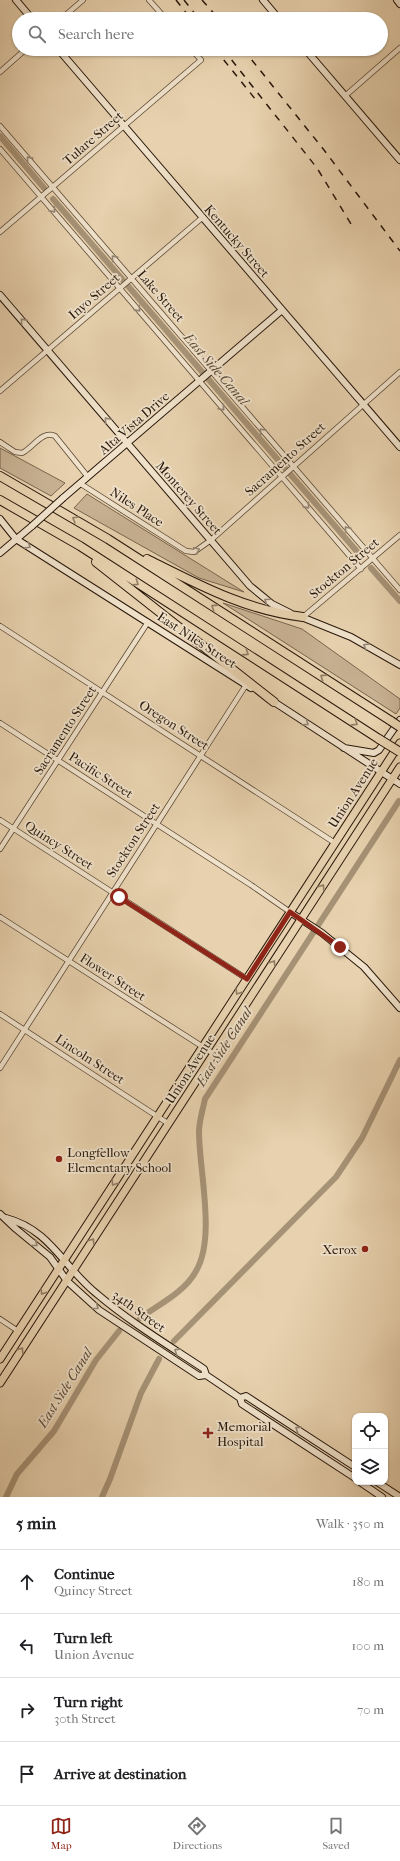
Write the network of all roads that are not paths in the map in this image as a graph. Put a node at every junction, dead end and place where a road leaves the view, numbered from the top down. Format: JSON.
{"nodes":[{"id":1,"x":16,"y":0,"type":"edge"},
{"id":2,"x":83,"y":0,"type":"edge"},
{"id":3,"x":149,"y":0,"type":"edge"},
{"id":4,"x":397,"y":0,"type":"edge"},
{"id":5,"x":266,"y":1,"type":"edge"},
{"id":6,"x":400,"y":4,"type":"edge"},
{"id":7,"x":26,"y":12,"type":"edge"},
{"id":8,"x":69,"y":12,"type":"edge"},
{"id":9,"x":160,"y":12,"type":"edge"},
{"id":10,"x":274,"y":12,"type":"edge"},
{"id":11,"x":400,"y":48,"type":"edge"},
{"id":12,"x":18,"y":56,"type":"edge"},
{"id":13,"x":64,"y":56,"type":"edge"},
{"id":14,"x":197,"y":56,"type":"edge"},
{"id":15,"x":311,"y":56,"type":"edge"},
{"id":16,"x":0,"y":72,"type":"edge"},
{"id":17,"x":345,"y":96,"type":"junction"},
{"id":18,"x":0,"y":126,"type":"edge"},
{"id":19,"x":124,"y":126,"type":"junction"},
{"id":20,"x":0,"y":149,"type":"edge"},
{"id":21,"x":400,"y":160,"type":"edge"},
{"id":22,"x":53,"y":187,"type":"junction"},
{"id":23,"x":41,"y":197,"type":"junction"},
{"id":24,"x":203,"y":217,"type":"junction"},
{"id":25,"x":0,"y":232,"type":"edge"},
{"id":26,"x":131,"y":278,"type":"junction"},
{"id":27,"x":120,"y":288,"type":"junction"},
{"id":28,"x":0,"y":295,"type":"edge"},
{"id":29,"x":282,"y":310,"type":"junction"},
{"id":30,"x":48,"y":350,"type":"junction"},
{"id":31,"x":211,"y":371,"type":"junction"},
{"id":32,"x":400,"y":372,"type":"edge"},
{"id":33,"x":200,"y":381,"type":"junction"},
{"id":34,"x":0,"y":391,"type":"edge"},
{"id":35,"x":363,"y":404,"type":"junction"},
{"id":36,"x":0,"y":442,"type":"edge"},
{"id":37,"x":128,"y":443,"type":"junction"},
{"id":38,"x":400,"y":447,"type":"edge"},
{"id":39,"x":293,"y":467,"type":"junction"},
{"id":40,"x":0,"y":476,"type":"edge"},
{"id":41,"x":282,"y":476,"type":"junction"},
{"id":42,"x":88,"y":477,"type":"junction"},
{"id":43,"x":81,"y":484,"type":"junction"},
{"id":44,"x":0,"y":500,"type":"edge"},
{"id":45,"x":0,"y":519,"type":"edge"},
{"id":46,"x":400,"y":535,"type":"edge"},
{"id":47,"x":16,"y":539,"type":"junction"},
{"id":48,"x":108,"y":539,"type":"junction"},
{"id":49,"x":211,"y":540,"type":"junction"},
{"id":50,"x":80,"y":546,"type":"junction"},
{"id":51,"x":181,"y":549,"type":"joint"},
{"id":52,"x":0,"y":553,"type":"edge"},
{"id":53,"x":373,"y":559,"type":"junction"},
{"id":54,"x":361,"y":569,"type":"junction"},
{"id":55,"x":400,"y":590,"type":"edge"},
{"id":56,"x":303,"y":617,"type":"junction"},
{"id":57,"x":148,"y":622,"type":"junction"},
{"id":58,"x":0,"y":626,"type":"edge"},
{"id":59,"x":398,"y":665,"type":"edge"},
{"id":60,"x":246,"y":685,"type":"junction"},
{"id":61,"x":102,"y":692,"type":"junction"},
{"id":62,"x":274,"y":702,"type":"junction"},
{"id":63,"x":400,"y":720,"type":"edge"},
{"id":64,"x":0,"y":723,"type":"edge"},
{"id":65,"x":400,"y":726,"type":"edge"},
{"id":66,"x":400,"y":743,"type":"edge"},
{"id":67,"x":343,"y":748,"type":"junction"},
{"id":68,"x":400,"y":752,"type":"edge"},
{"id":69,"x":201,"y":756,"type":"junction"},
{"id":70,"x":58,"y":760,"type":"junction"},
{"id":71,"x":400,"y":767,"type":"edge"},
{"id":72,"x":386,"y":776,"type":"junction"},
{"id":73,"x":400,"y":784,"type":"edge"},
{"id":74,"x":0,"y":820,"type":"edge"},
{"id":75,"x":157,"y":824,"type":"junction"},
{"id":76,"x":13,"y":829,"type":"junction"},
{"id":77,"x":336,"y":843,"type":"junction"},
{"id":78,"x":0,"y":849,"type":"edge"},
{"id":79,"x":113,"y":893,"type":"junction"},
{"id":80,"x":290,"y":912,"type":"junction"},
{"id":81,"x":0,"y":917,"type":"edge"},
{"id":82,"x":301,"y":920,"type":"junction"},
{"id":83,"x":68,"y":961,"type":"junction"},
{"id":84,"x":247,"y":979,"type":"junction"},
{"id":85,"x":400,"y":1008,"type":"edge"},
{"id":86,"x":0,"y":1014,"type":"edge"},
{"id":87,"x":24,"y":1030,"type":"junction"},
{"id":88,"x":202,"y":1047,"type":"junction"},
{"id":89,"x":214,"y":1054,"type":"junction"},
{"id":90,"x":0,"y":1068,"type":"edge"},
{"id":91,"x":157,"y":1116,"type":"junction"},
{"id":92,"x":168,"y":1124,"type":"junction"},
{"id":93,"x":0,"y":1214,"type":"edge"},
{"id":94,"x":6,"y":1218,"type":"junction"},
{"id":95,"x":64,"y":1259,"type":"junction"},
{"id":96,"x":58,"y":1268,"type":"junction"},
{"id":97,"x":73,"y":1272,"type":"junction"},
{"id":98,"x":67,"y":1281,"type":"junction"},
{"id":99,"x":0,"y":1319,"type":"edge"},
{"id":100,"x":18,"y":1331,"type":"junction"},
{"id":101,"x":0,"y":1359,"type":"edge"},
{"id":102,"x":206,"y":1375,"type":"junction"},
{"id":103,"x":0,"y":1383,"type":"edge"},
{"id":104,"x":240,"y":1398,"type":"junction"},
{"id":105,"x":352,"y":1465,"type":"edge"},
{"id":106,"x":352,"y":1476,"type":"edge"},
{"id":107,"x":364,"y":1485,"type":"edge"},
{"id":108,"x":382,"y":1485,"type":"edge"},
{"id":109,"x":382,"y":1497,"type":"edge"},
{"id":110,"x":400,"y":1497,"type":"edge"}],
"edges":[{"from":1,"to":7,"type":"street"},
{"from":2,"to":8,"type":"street"},
{"from":3,"to":9,"type":"street"},
{"from":4,"to":6,"type":"street"},
{"from":5,"to":10,"type":"street"},
{"from":11,"to":17,"type":"street"},
{"from":12,"to":16,"type":"street"},
{"from":13,"to":19,"type":"street","name":"Kentucky Street"},
{"from":14,"to":19,"type":"street","name":"Tulare Street"},
{"from":15,"to":17,"type":"street"},
{"from":17,"to":21,"type":"street"},
{"from":22,"to":18,"type":"street","name":"Lake Street","one_way":true},
{"from":19,"to":22,"type":"street","name":"Tulare Street"},
{"from":19,"to":24,"type":"street","name":"Kentucky Street"},
{"from":20,"to":23,"type":"street","name":"Lake Street"},
{"from":22,"to":23,"type":"street","name":"Tulare Street"},
{"from":26,"to":22,"type":"street","name":"Lake Street","one_way":true},
{"from":23,"to":25,"type":"street","name":"Tulare Street"},
{"from":23,"to":27,"type":"street","name":"Lake Street","one_way":true},
{"from":24,"to":26,"type":"street","name":"Inyo Street"},
{"from":24,"to":29,"type":"street","name":"Kentucky Street"},
{"from":26,"to":27,"type":"street","name":"Inyo Street"},
{"from":26,"to":31,"type":"street","name":"Lake Street"},
{"from":27,"to":30,"type":"street","name":"Inyo Street"},
{"from":27,"to":33,"type":"street","name":"Lake Street","one_way":true},
{"from":30,"to":28,"type":"street","name":"Monterey Street","one_way":true},
{"from":29,"to":31,"type":"street","name":"Alta Vista Drive"},
{"from":29,"to":35,"type":"street","name":"Kentucky Street"},
{"from":30,"to":34,"type":"street","name":"Inyo Street"},
{"from":37,"to":30,"type":"street","name":"Monterey Street","one_way":true},
{"from":31,"to":33,"type":"street","name":"Alta Vista Drive"},
{"from":39,"to":31,"type":"street","name":"Lake Street","one_way":true},
{"from":32,"to":35,"type":"street","name":"Sacramento Street"},
{"from":33,"to":37,"type":"street","name":"Alta Vista Drive"},
{"from":33,"to":41,"type":"street","name":"Lake Street","one_way":true},
{"from":35,"to":38,"type":"street","name":"Kentucky Street"},
{"from":35,"to":39,"type":"street","name":"Sacramento Street"},
{"from":36,"to":42,"type":"street"},
{"from":37,"to":42,"type":"street","name":"Alta Vista Drive"},
{"from":37,"to":49,"type":"street","name":"Monterey Street"},
{"from":39,"to":41,"type":"street","name":"Sacramento Street"},
{"from":53,"to":39,"type":"street","name":"Lake Street","one_way":true},
{"from":48,"to":40,"type":"highway","one_way":true},
{"from":41,"to":49,"type":"street","name":"Sacramento Street"},
{"from":41,"to":54,"type":"street","name":"Lake Street","one_way":true},
{"from":42,"to":43,"type":"street","name":"Alta Vista Drive"},
{"from":43,"to":47,"type":"street","name":"Alta Vista Drive","bridge":true},
{"from":43,"to":51,"type":"street","name":"Niles Place"},
{"from":44,"to":50,"type":"highway"},
{"from":45,"to":47,"type":"street","name":"East Niles Street"},
{"from":46,"to":53,"type":"street","name":"Stockton Street"},
{"from":47,"to":52,"type":"street","name":"Alta Vista Drive"},
{"from":47,"to":57,"type":"street","name":"East Niles Street","one_way":true},
{"from":48,"to":56,"type":"highway"},
{"from":65,"to":48,"type":"highway","one_way":true,"bridge":true},
{"from":51,"to":49,"type":"street","name":"Sacramento Street","one_way":true},
{"from":56,"to":49,"type":"street","name":"Monterey Street","one_way":true},
{"from":50,"to":62,"type":"highway"},
{"from":50,"to":68,"type":"highway","one_way":true,"bridge":true},
{"from":53,"to":54,"type":"street","name":"Stockton Street"},
{"from":53,"to":55,"type":"street","name":"Lake Street"},
{"from":54,"to":56,"type":"street","name":"Stockton Street"},
{"from":59,"to":56,"type":"street","name":"Monterey Street","one_way":true},
{"from":57,"to":60,"type":"street","name":"East Niles Street"},
{"from":57,"to":61,"type":"street","name":"Sacramento Street"},
{"from":58,"to":61,"type":"street","name":"Oregon Street"},
{"from":60,"to":62,"type":"street","name":"East Niles Street"},
{"from":60,"to":69,"type":"street","name":"Stockton Street"},
{"from":61,"to":69,"type":"street","name":"Oregon Street"},
{"from":61,"to":70,"type":"street","name":"Sacramento Street"},
{"from":62,"to":67,"type":"street","name":"East Niles Street","one_way":true},
{"from":63,"to":67,"type":"street"},
{"from":64,"to":70,"type":"street","name":"Pacific Street"},
{"from":66,"to":72,"type":"main road","name":"Union Avenue"},
{"from":67,"to":72,"type":"street","name":"East Niles Street"},
{"from":69,"to":75,"type":"street","name":"Stockton Street"},
{"from":69,"to":77,"type":"street","name":"Oregon Street"},
{"from":70,"to":75,"type":"street","name":"Pacific Street"},
{"from":70,"to":76,"type":"street","name":"Sacramento Street"},
{"from":71,"to":72,"type":"main road","name":"Union Avenue"},
{"from":72,"to":73,"type":"street","name":"East Niles Street"},
{"from":72,"to":77,"type":"main road","name":"Union Avenue"},
{"from":82,"to":72,"type":"main road","name":"Union Avenue","one_way":true},
{"from":74,"to":76,"type":"street","name":"Quincy Street"},
{"from":75,"to":79,"type":"street","name":"Stockton Street"},
{"from":75,"to":80,"type":"street","name":"Pacific Street"},
{"from":76,"to":78,"type":"street","name":"Sacramento Street"},
{"from":76,"to":79,"type":"street","name":"Quincy Street"},
{"from":77,"to":80,"type":"main road","name":"Union Avenue"},
{"from":79,"to":83,"type":"street","name":"Stockton Street"},
{"from":79,"to":84,"type":"street","name":"Quincy Street"},
{"from":80,"to":82,"type":"street"},
{"from":80,"to":84,"type":"main road","name":"Union Avenue"},
{"from":81,"to":83,"type":"street","name":"Flower Street"},
{"from":82,"to":85,"type":"street"},
{"from":89,"to":82,"type":"main road","name":"Union Avenue","one_way":true},
{"from":83,"to":87,"type":"street","name":"Stockton Street"},
{"from":83,"to":88,"type":"street","name":"Flower Street"},
{"from":84,"to":88,"type":"main road","name":"Union Avenue","one_way":true},
{"from":86,"to":87,"type":"street","name":"Lincoln Street"},
{"from":87,"to":90,"type":"street","name":"Stockton Street"},
{"from":87,"to":91,"type":"street","name":"Lincoln Street"},
{"from":88,"to":89,"type":"street","name":"Flower Street"},
{"from":88,"to":91,"type":"main road","name":"Union Avenue"},
{"from":89,"to":92,"type":"main road","name":"Union Avenue"},
{"from":91,"to":92,"type":"street","name":"Lincoln Street"},
{"from":91,"to":95,"type":"main road","name":"Union Avenue","one_way":true},
{"from":97,"to":92,"type":"main road","name":"Union Avenue","one_way":true},
{"from":93,"to":94,"type":"street"},
{"from":94,"to":95,"type":"street","name":"34th Street"},
{"from":94,"to":96,"type":"street","name":"34th Street","one_way":true},
{"from":95,"to":96,"type":"main road","name":"Union Avenue"},
{"from":95,"to":97,"type":"street","name":"34th Street"},
{"from":96,"to":98,"type":"street","name":"34th Street"},
{"from":96,"to":100,"type":"main road","name":"Union Avenue","one_way":true},
{"from":97,"to":98,"type":"main road","name":"Union Avenue"},
{"from":102,"to":97,"type":"street","name":"34th Street","one_way":true},
{"from":98,"to":102,"type":"street","name":"34th Street","one_way":true},
{"from":103,"to":98,"type":"main road","name":"Union Avenue","one_way":true},
{"from":99,"to":100,"type":"street"},
{"from":100,"to":101,"type":"main road","name":"Union Avenue"},
{"from":102,"to":104,"type":"street","name":"34th Street"},
{"from":105,"to":104,"type":"street","name":"34th Street","one_way":true},
{"from":104,"to":106,"type":"street","name":"34th Street"},
{"from":107,"to":109,"type":"street"},
{"from":108,"to":110,"type":"street"}]}
